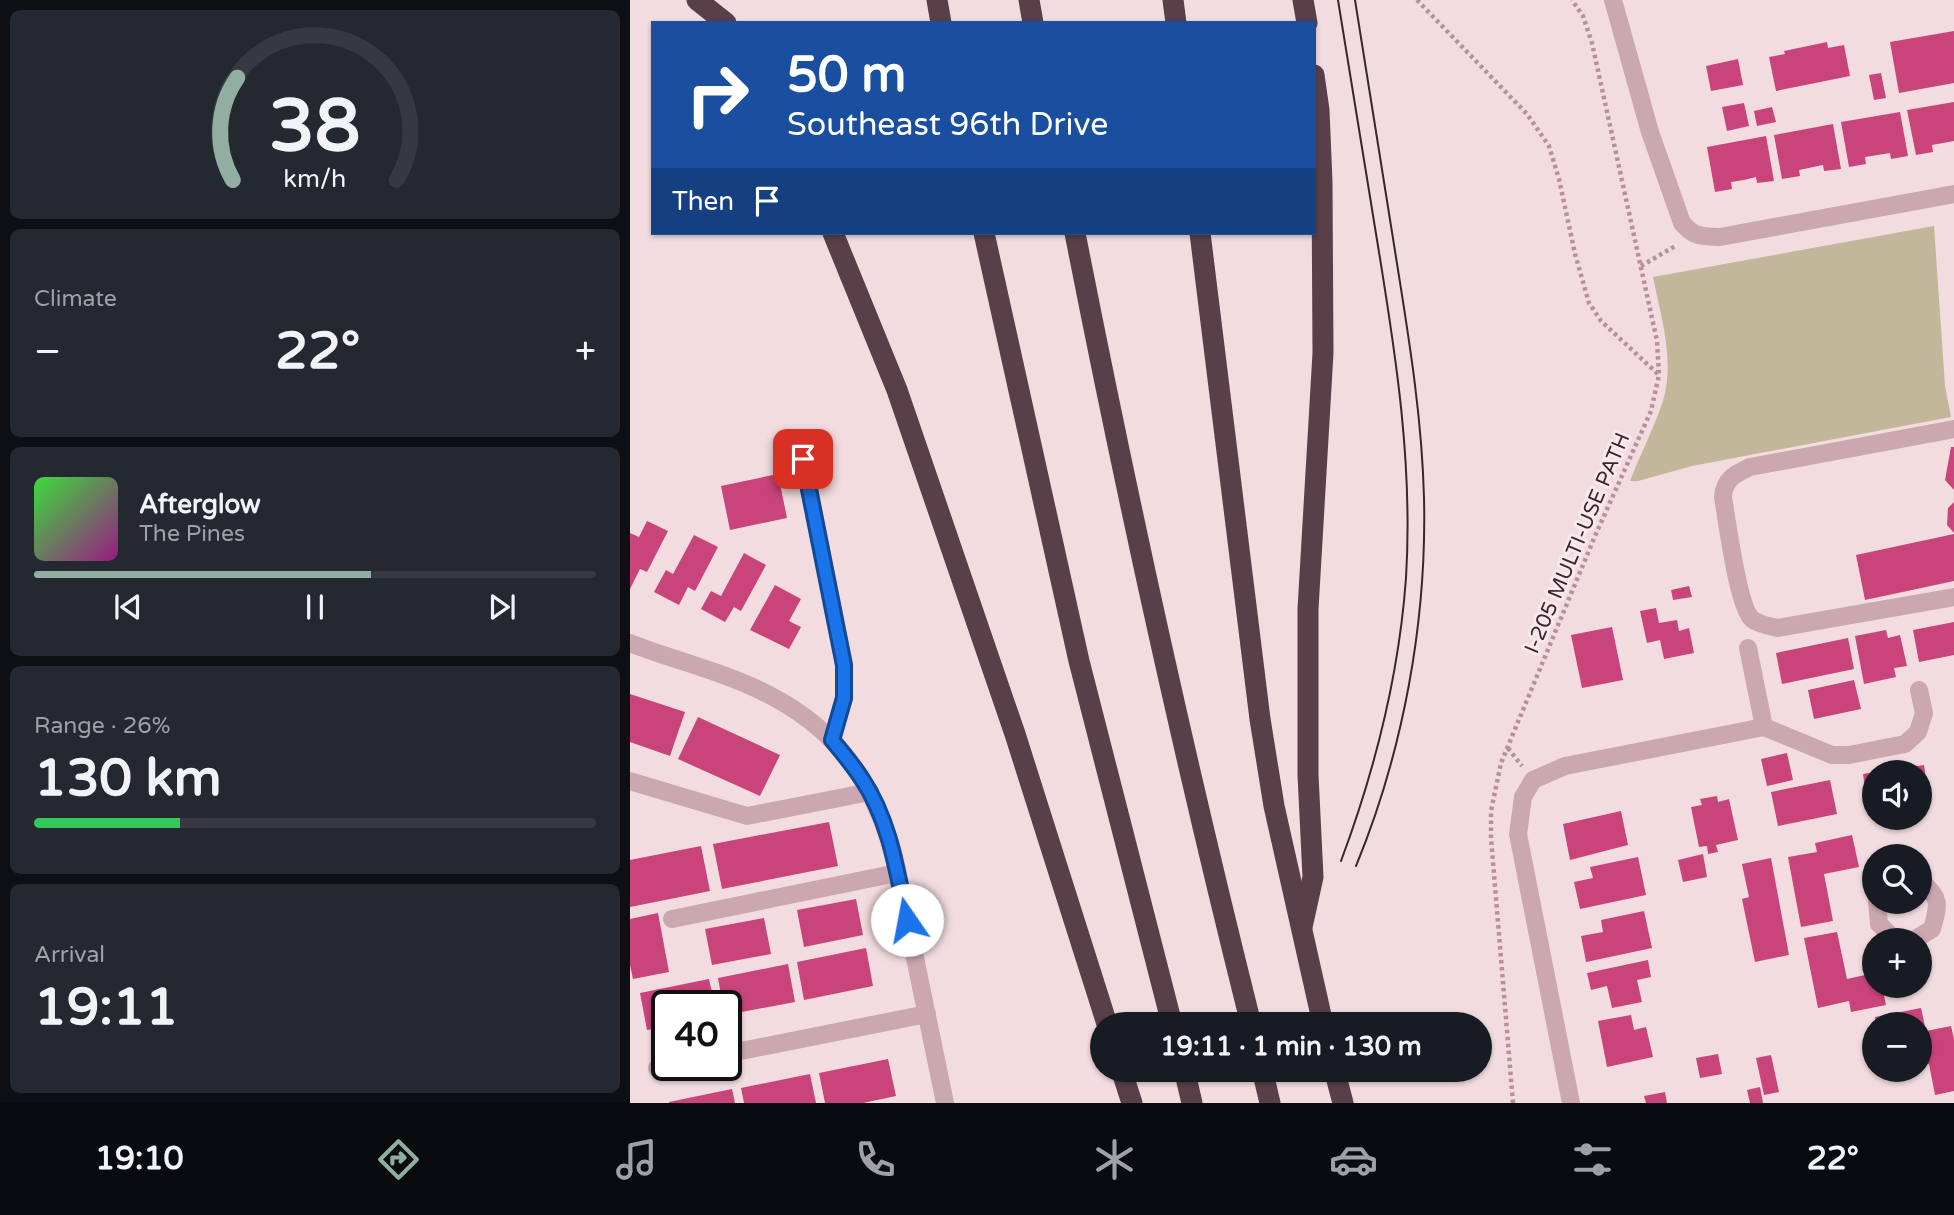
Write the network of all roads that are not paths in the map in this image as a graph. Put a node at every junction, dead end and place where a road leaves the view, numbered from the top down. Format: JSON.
{"nodes":[{"id":1,"x":697,"y":0,"type":"edge"},
{"id":2,"x":1029,"y":0,"type":"edge"},
{"id":3,"x":1173,"y":0,"type":"edge"},
{"id":4,"x":1303,"y":0,"type":"edge"},
{"id":5,"x":1613,"y":0,"type":"edge"},
{"id":6,"x":723,"y":21,"type":"edge"},
{"id":7,"x":1033,"y":21,"type":"edge"},
{"id":8,"x":1176,"y":21,"type":"edge"},
{"id":9,"x":1307,"y":21,"type":"edge"},
{"id":10,"x":1316,"y":89,"type":"edge"},
{"id":11,"x":1954,"y":194,"type":"edge"},
{"id":12,"x":834,"y":235,"type":"edge"},
{"id":13,"x":985,"y":235,"type":"edge"},
{"id":14,"x":1075,"y":235,"type":"edge"},
{"id":15,"x":1200,"y":235,"type":"edge"},
{"id":16,"x":1954,"y":429,"type":"edge"},
{"id":17,"x":803,"y":459,"type":"dead end"},
{"id":18,"x":1954,"y":597,"type":"edge"},
{"id":19,"x":630,"y":643,"type":"edge"},
{"id":20,"x":1748,"y":648,"type":"dead end"},
{"id":21,"x":1919,"y":690,"type":"dead end"},
{"id":22,"x":1764,"y":727,"type":"junction"},
{"id":23,"x":832,"y":740,"type":"junction"},
{"id":24,"x":630,"y":781,"type":"edge"},
{"id":25,"x":870,"y":792,"type":"junction"},
{"id":26,"x":897,"y":873,"type":"junction"},
{"id":27,"x":1932,"y":891,"type":"edge"},
{"id":28,"x":1946,"y":905,"type":"edge"},
{"id":29,"x":672,"y":919,"type":"dead end"},
{"id":30,"x":1302,"y":927,"type":"junction"},
{"id":31,"x":1932,"y":930,"type":"edge"},
{"id":32,"x":1103,"y":1012,"type":"edge"},
{"id":33,"x":1169,"y":1012,"type":"edge"},
{"id":34,"x":1248,"y":1012,"type":"edge"},
{"id":35,"x":1320,"y":1012,"type":"edge"},
{"id":36,"x":927,"y":1014,"type":"junction"},
{"id":37,"x":742,"y":1051,"type":"edge"},
{"id":38,"x":1125,"y":1082,"type":"edge"},
{"id":39,"x":1187,"y":1082,"type":"edge"},
{"id":40,"x":1265,"y":1082,"type":"edge"},
{"id":41,"x":1337,"y":1082,"type":"edge"},
{"id":42,"x":946,"y":1103,"type":"edge"},
{"id":43,"x":1132,"y":1103,"type":"edge"},
{"id":44,"x":1192,"y":1103,"type":"edge"},
{"id":45,"x":1270,"y":1103,"type":"edge"},
{"id":46,"x":1343,"y":1103,"type":"edge"},
{"id":47,"x":1572,"y":1103,"type":"edge"}],
"edges":[{"from":1,"to":6,"type":"highway"},
{"from":2,"to":7,"type":"highway"},
{"from":3,"to":8,"type":"highway"},
{"from":4,"to":9,"type":"highway"},
{"from":5,"to":11,"type":"street"},
{"from":10,"to":30,"type":"highway"},
{"from":12,"to":32,"type":"highway"},
{"from":13,"to":33,"type":"highway"},
{"from":14,"to":34,"type":"highway"},
{"from":15,"to":30,"type":"highway"},
{"from":16,"to":18,"type":"street"},
{"from":17,"to":23,"type":"street"},
{"from":19,"to":23,"type":"street"},
{"from":20,"to":22,"type":"street"},
{"from":21,"to":22,"type":"street"},
{"from":22,"to":47,"type":"street"},
{"from":23,"to":25,"type":"street"},
{"from":24,"to":25,"type":"street"},
{"from":25,"to":26,"type":"street"},
{"from":26,"to":29,"type":"street"},
{"from":26,"to":36,"type":"street"},
{"from":27,"to":28,"type":"street"},
{"from":28,"to":31,"type":"street"},
{"from":30,"to":35,"type":"highway"},
{"from":36,"to":37,"type":"street"},
{"from":36,"to":42,"type":"street"},
{"from":38,"to":43,"type":"highway"},
{"from":39,"to":44,"type":"highway"},
{"from":40,"to":45,"type":"highway"},
{"from":41,"to":46,"type":"highway"}]}
